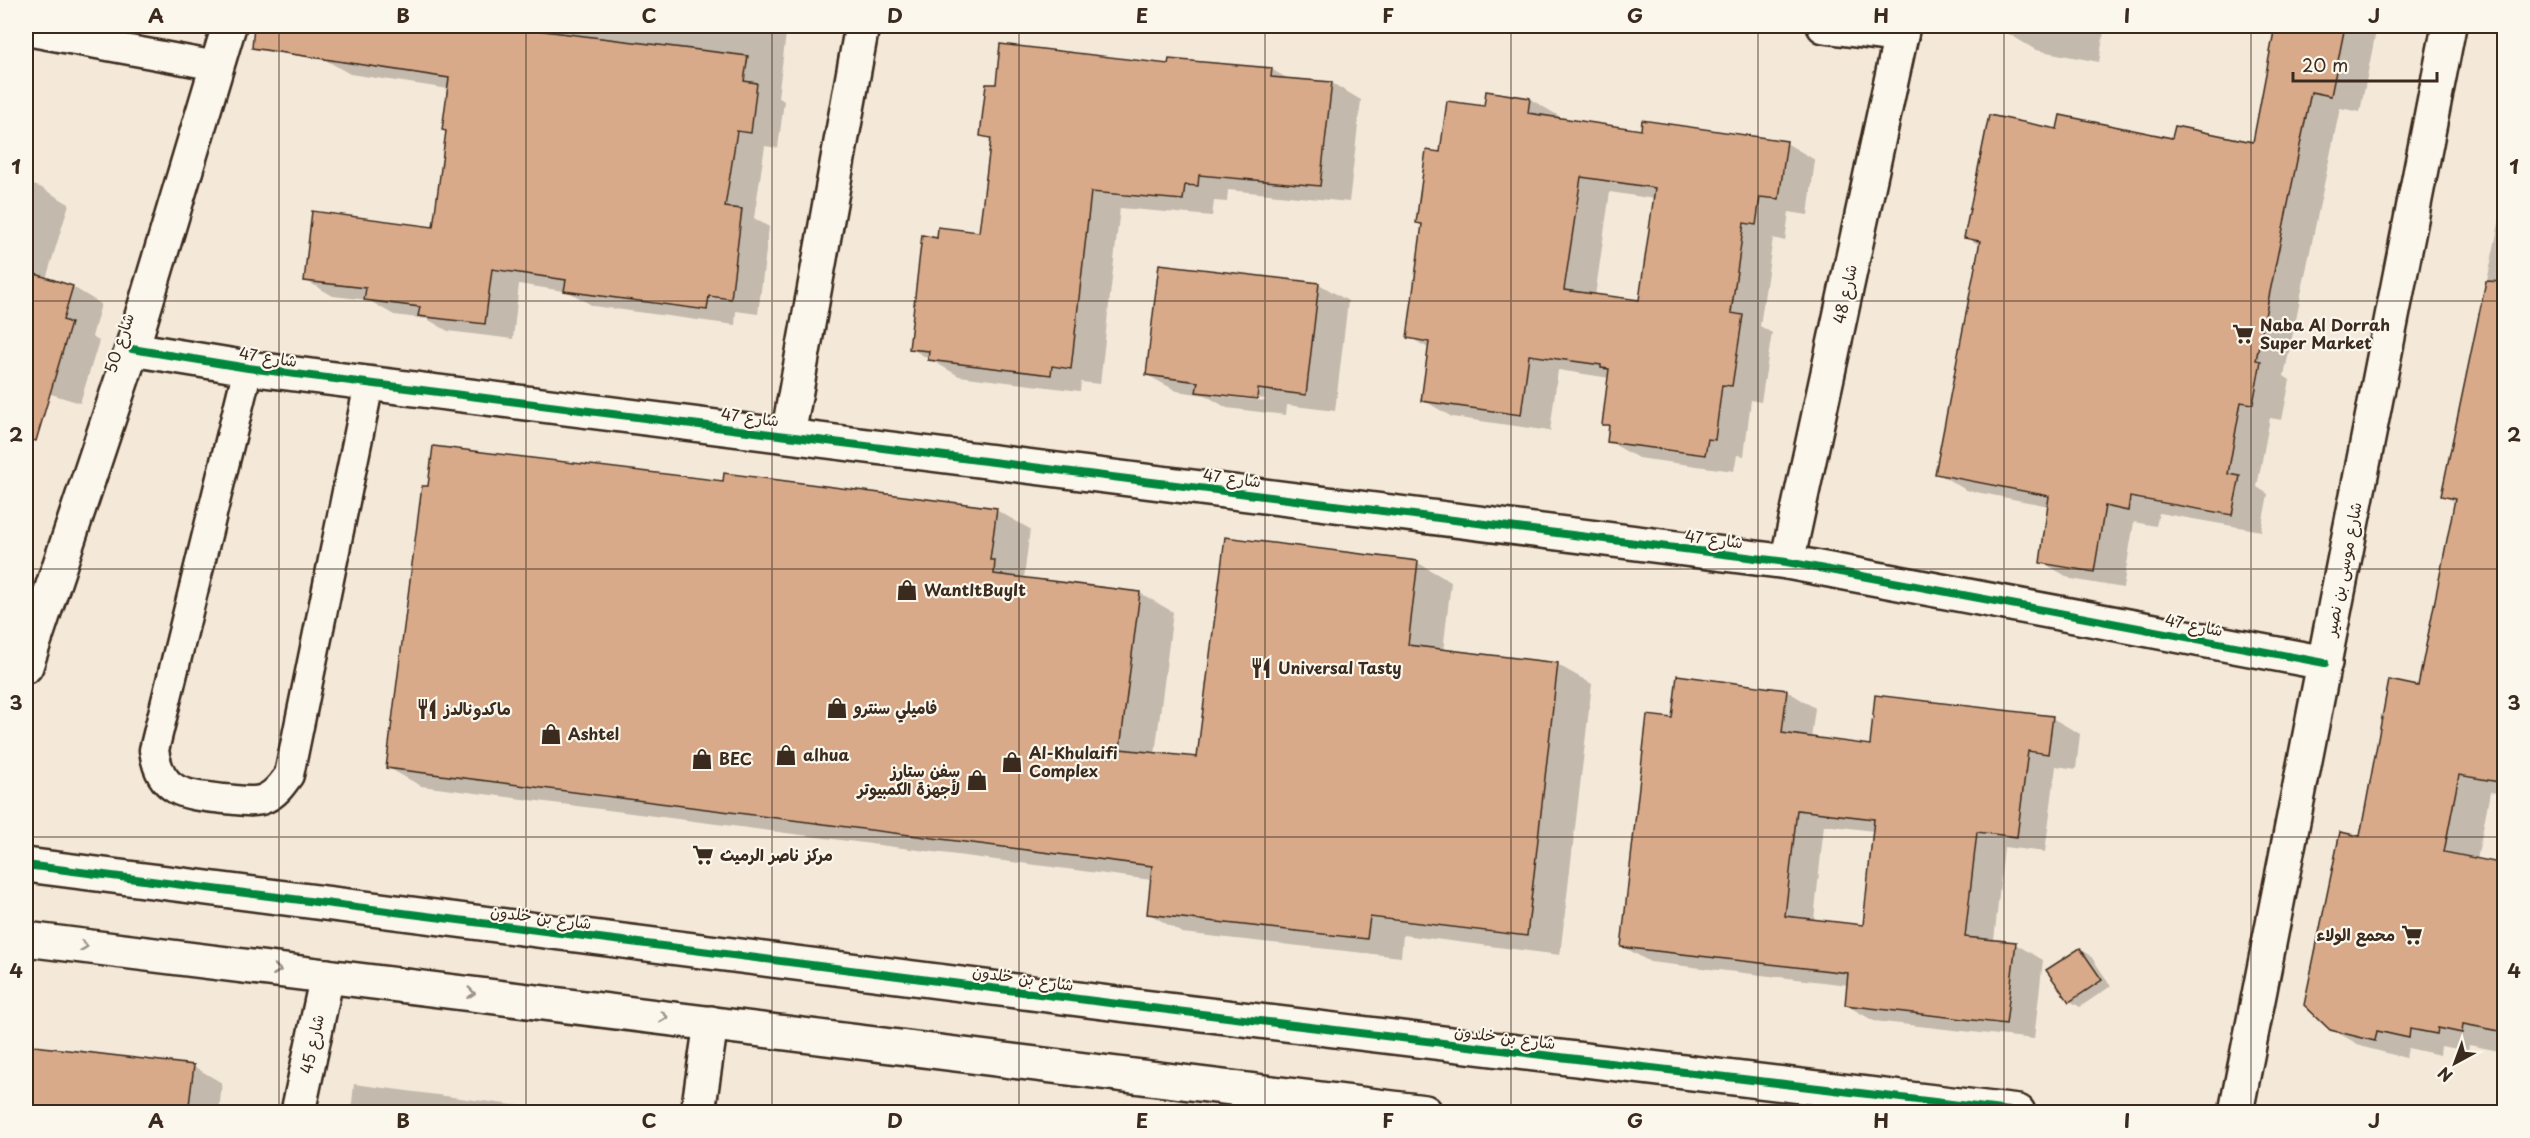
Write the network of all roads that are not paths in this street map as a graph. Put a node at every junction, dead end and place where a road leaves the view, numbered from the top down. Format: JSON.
{"nodes":[{"id":1,"x":229,"y":26,"type":"edge"},
{"id":2,"x":862,"y":26,"type":"edge"},
{"id":3,"x":1824,"y":26,"type":"edge"},
{"id":4,"x":2450,"y":26,"type":"edge"},
{"id":5,"x":26,"y":31,"type":"edge"},
{"id":6,"x":1902,"y":31,"type":"edge"},
{"id":7,"x":217,"y":66,"type":"junction"},
{"id":8,"x":132,"y":348,"type":"junction"},
{"id":9,"x":248,"y":368,"type":"junction"},
{"id":10,"x":369,"y":384,"type":"junction"},
{"id":11,"x":788,"y":435,"type":"junction"},
{"id":12,"x":1787,"y":562,"type":"junction"},
{"id":13,"x":2325,"y":663,"type":"junction"},
{"id":14,"x":26,"y":666,"type":"edge"},
{"id":15,"x":26,"y":865,"type":"edge"},
{"id":16,"x":26,"y":939,"type":"edge"},
{"id":17,"x":327,"y":976,"type":"junction"},
{"id":18,"x":711,"y":1023,"type":"junction"},
{"id":19,"x":298,"y":1113,"type":"edge"},
{"id":20,"x":698,"y":1113,"type":"edge"},
{"id":21,"x":1425,"y":1113,"type":"edge"},
{"id":22,"x":2018,"y":1113,"type":"edge"},
{"id":23,"x":2236,"y":1113,"type":"edge"}],
"edges":[{"from":1,"to":7,"type":"street","name":"شارع 50"},
{"from":2,"to":11,"type":"street","name":"شارع 47"},
{"from":3,"to":6,"type":"street"},
{"from":4,"to":13,"type":"street","name":"شارع موسى بن نصير"},
{"from":5,"to":7,"type":"lane"},
{"from":6,"to":12,"type":"street","name":"شارع 48"},
{"from":7,"to":8,"type":"street","name":"شارع 50"},
{"from":8,"to":9,"type":"street","name":"شارع 47"},
{"from":8,"to":14,"type":"street","name":"شارع 50"},
{"from":9,"to":10,"type":"street","name":"شارع 47"},
{"from":9,"to":10,"type":"lane"},
{"from":10,"to":11,"type":"street","name":"شارع 47"},
{"from":11,"to":12,"type":"street","name":"شارع 47"},
{"from":12,"to":13,"type":"street","name":"شارع 47"},
{"from":13,"to":23,"type":"street","name":"شارع موسى بن نصير"},
{"from":15,"to":22,"type":"street","name":"شارع بن خلدون"},
{"from":16,"to":17,"type":"street","one_way":true},
{"from":17,"to":18,"type":"street","one_way":true},
{"from":17,"to":19,"type":"street","name":"شارع 45"},
{"from":18,"to":20,"type":"street"},
{"from":18,"to":21,"type":"street"}]}
